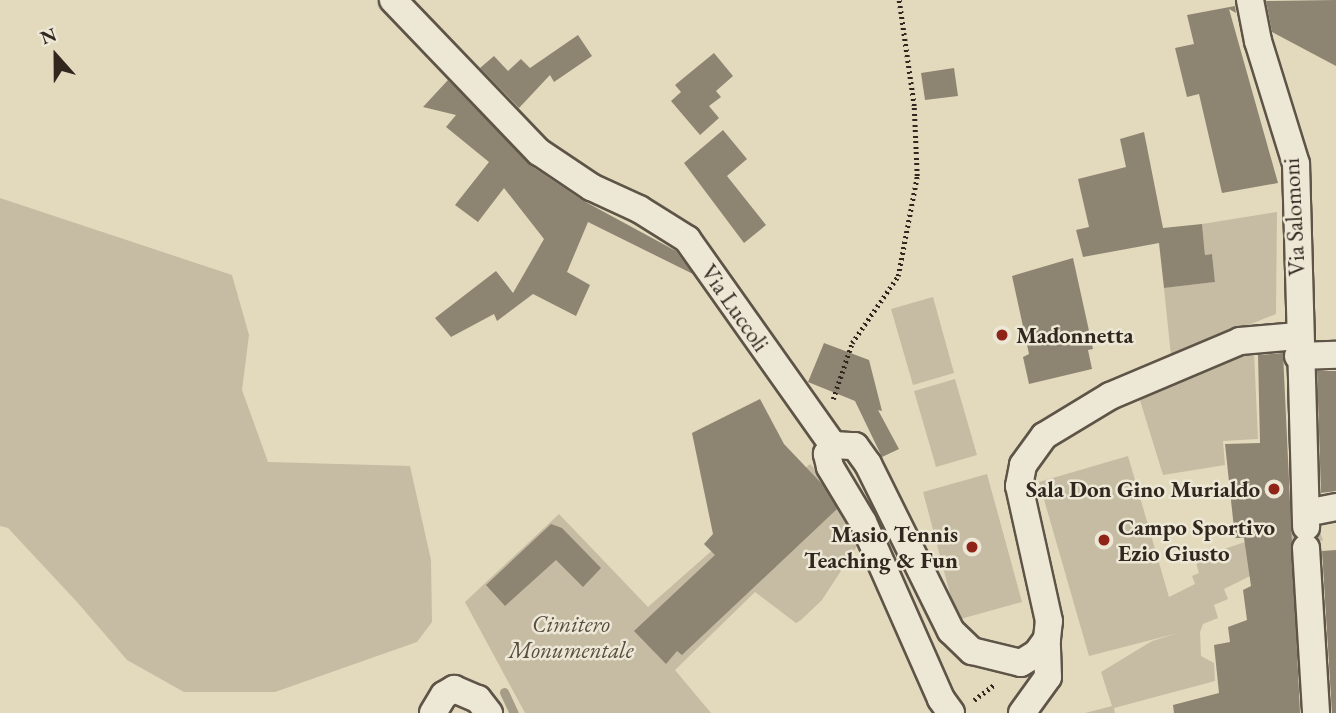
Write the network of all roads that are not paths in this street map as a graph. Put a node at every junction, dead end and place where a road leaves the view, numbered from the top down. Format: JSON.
{"nodes":[{"id":1,"x":393,"y":0,"type":"edge"},
{"id":2,"x":1250,"y":0,"type":"edge"},
{"id":3,"x":1298,"y":346,"type":"junction"},
{"id":4,"x":1336,"y":355,"type":"edge"},
{"id":5,"x":833,"y":445,"type":"junction"},
{"id":6,"x":1336,"y":507,"type":"edge"},
{"id":7,"x":1306,"y":529,"type":"junction"},
{"id":8,"x":1047,"y":639,"type":"junction"},
{"id":9,"x":1322,"y":699,"type":"edge"},
{"id":10,"x":959,"y":709,"type":"edge"},
{"id":11,"x":433,"y":713,"type":"edge"},
{"id":12,"x":489,"y":713,"type":"edge"},
{"id":13,"x":1021,"y":713,"type":"edge"}],
"edges":[{"from":1,"to":5,"type":"street","name":"Via Luccoli"},
{"from":2,"to":3,"type":"street","name":"Via Salomoni"},
{"from":3,"to":4,"type":"street"},
{"from":3,"to":7,"type":"street","name":"Via Salomoni"},
{"from":3,"to":8,"type":"street"},
{"from":5,"to":8,"type":"street"},
{"from":5,"to":10,"type":"street"},
{"from":6,"to":7,"type":"street"},
{"from":7,"to":9,"type":"street","name":"Via Salomoni"},
{"from":8,"to":13,"type":"street"},
{"from":11,"to":12,"type":"street"}]}
